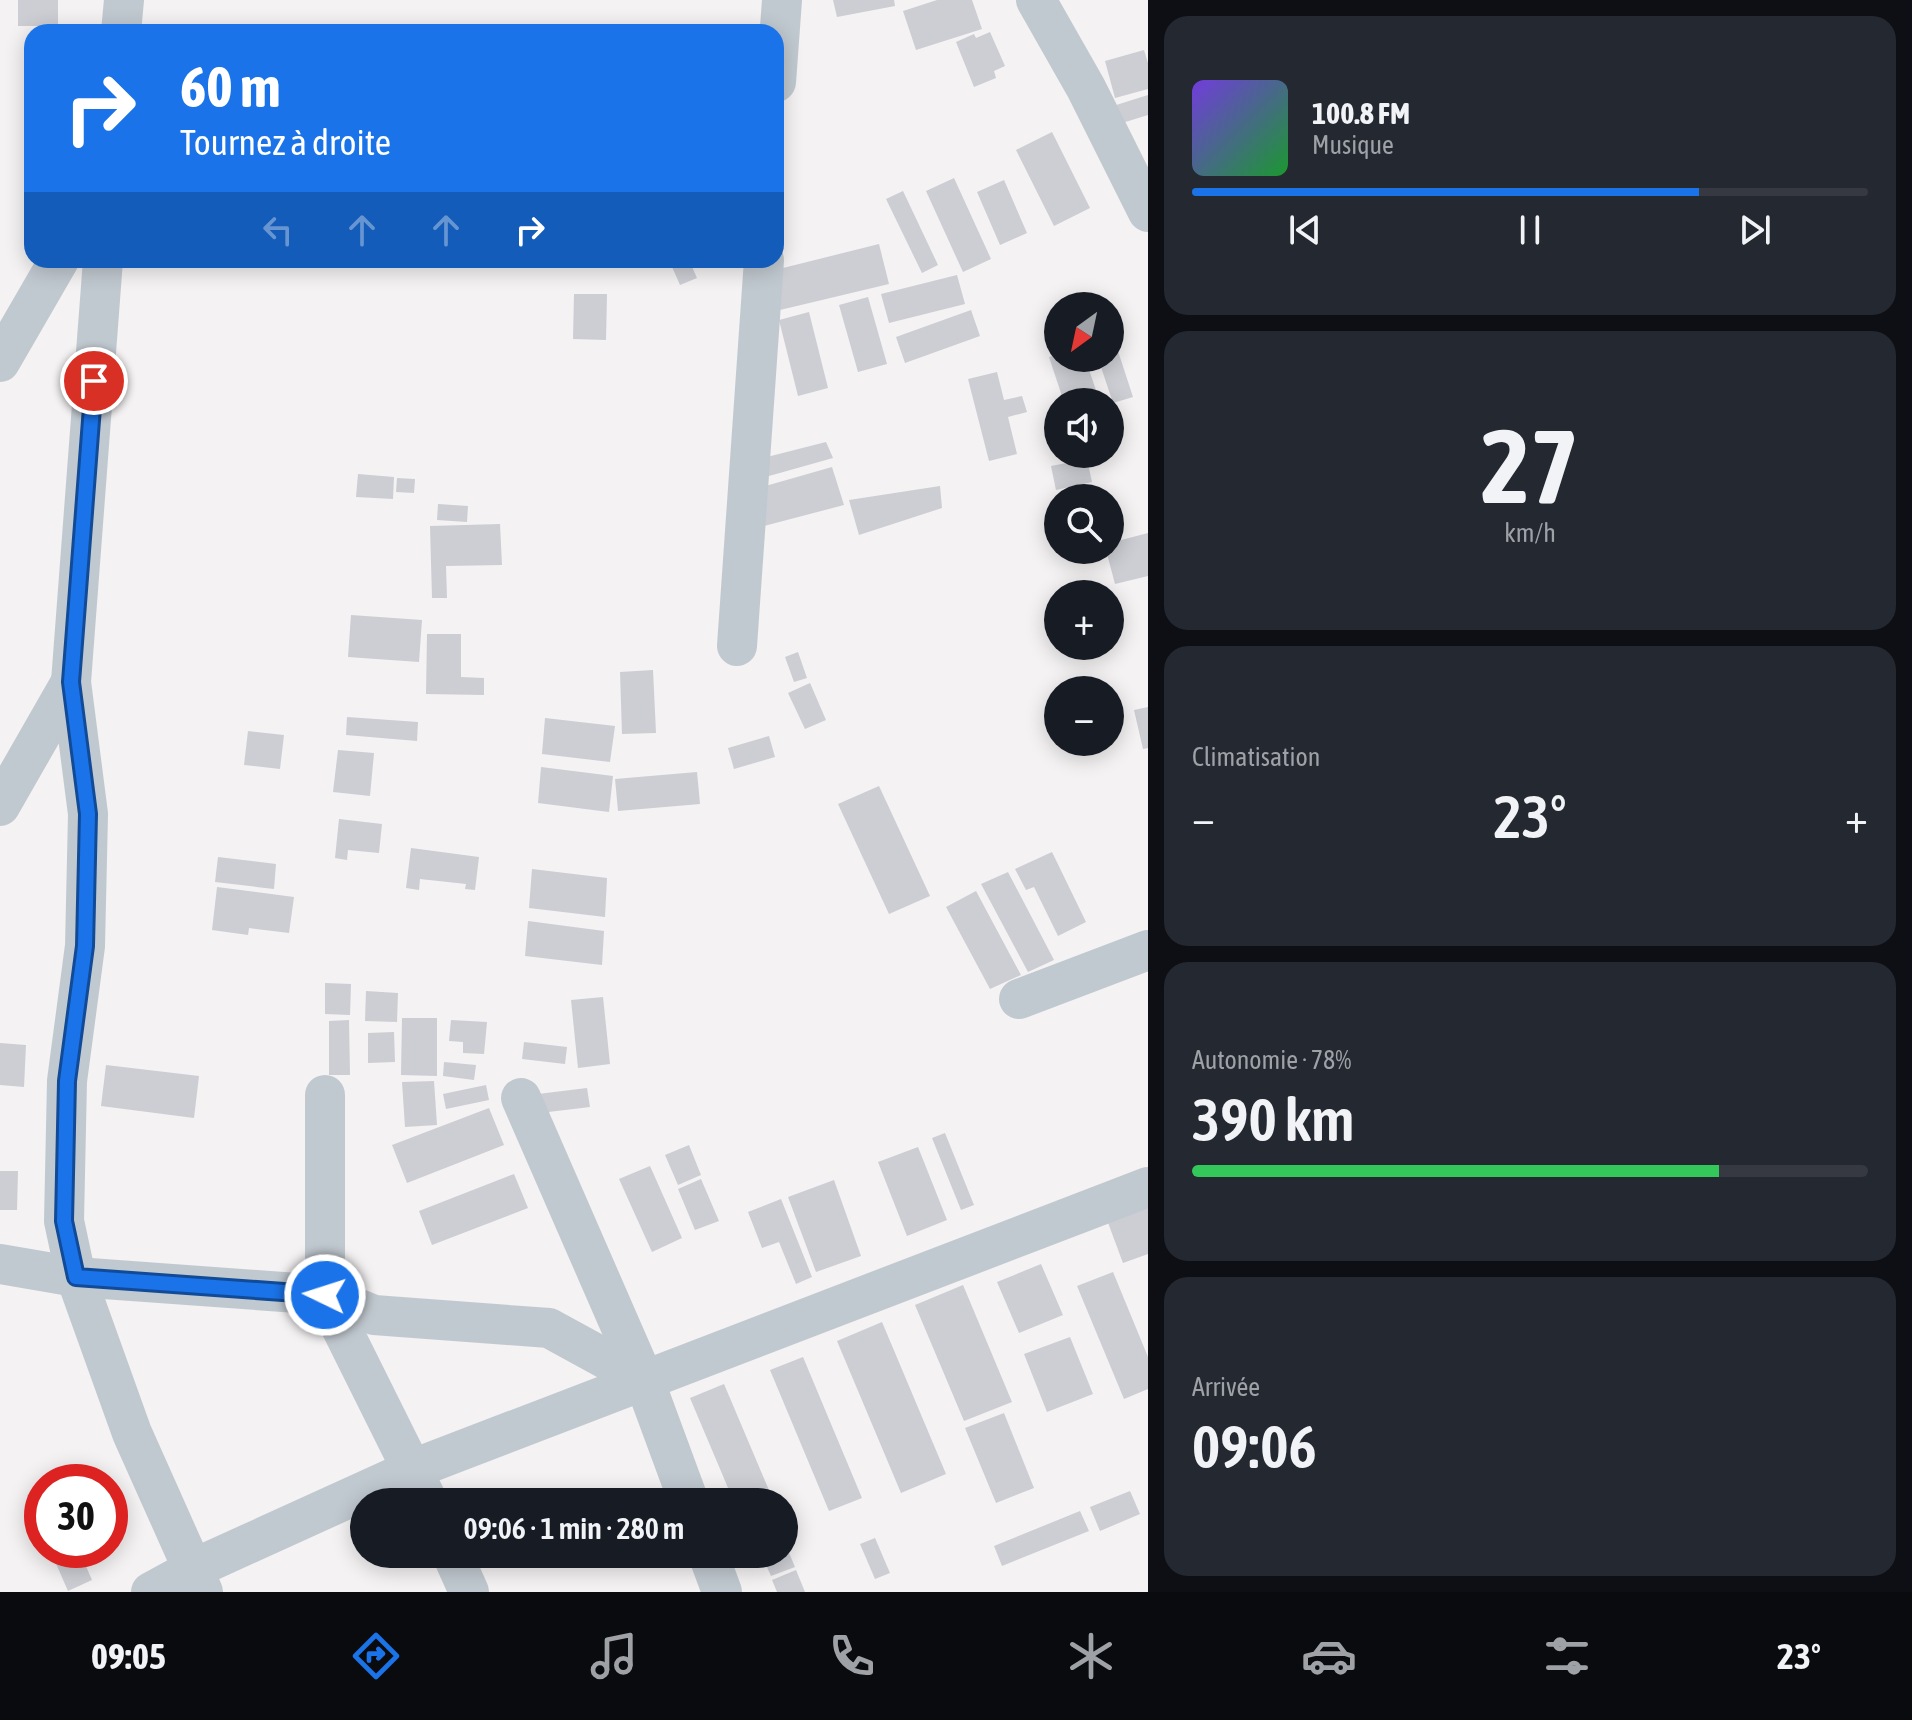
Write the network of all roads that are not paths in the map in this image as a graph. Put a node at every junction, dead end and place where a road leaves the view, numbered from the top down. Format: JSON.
{"nodes":[{"id":1,"x":124,"y":0,"type":"edge"},
{"id":2,"x":782,"y":0,"type":"edge"},
{"id":3,"x":1036,"y":0,"type":"edge"},
{"id":4,"x":122,"y":24,"type":"edge"},
{"id":5,"x":780,"y":24,"type":"edge"},
{"id":6,"x":1148,"y":211,"type":"edge"},
{"id":7,"x":54,"y":268,"type":"edge"},
{"id":8,"x":102,"y":268,"type":"edge"},
{"id":9,"x":763,"y":268,"type":"edge"},
{"id":10,"x":0,"y":362,"type":"edge"},
{"id":11,"x":737,"y":646,"type":"dead end"},
{"id":12,"x":71,"y":682,"type":"junction"},
{"id":13,"x":0,"y":806,"type":"edge"},
{"id":14,"x":1148,"y":950,"type":"edge"},
{"id":15,"x":1019,"y":999,"type":"dead end"},
{"id":16,"x":325,"y":1095,"type":"dead end"},
{"id":17,"x":521,"y":1098,"type":"dead end"},
{"id":18,"x":1148,"y":1187,"type":"edge"},
{"id":19,"x":0,"y":1264,"type":"edge"},
{"id":20,"x":76,"y":1277,"type":"junction"},
{"id":21,"x":325,"y":1295,"type":"junction"},
{"id":22,"x":644,"y":1380,"type":"junction"},
{"id":23,"x":421,"y":1486,"type":"edge"},
{"id":24,"x":684,"y":1488,"type":"edge"},
{"id":25,"x":458,"y":1568,"type":"edge"},
{"id":26,"x":713,"y":1568,"type":"edge"},
{"id":27,"x":198,"y":1580,"type":"edge"},
{"id":28,"x":151,"y":1592,"type":"edge"},
{"id":29,"x":469,"y":1592,"type":"edge"},
{"id":30,"x":722,"y":1592,"type":"edge"}],
"edges":[{"from":1,"to":4,"type":"street"},
{"from":2,"to":5,"type":"street"},
{"from":3,"to":6,"type":"street"},
{"from":7,"to":10,"type":"street"},
{"from":8,"to":12,"type":"street"},
{"from":9,"to":11,"type":"street"},
{"from":12,"to":13,"type":"street"},
{"from":12,"to":20,"type":"street"},
{"from":14,"to":15,"type":"street"},
{"from":16,"to":21,"type":"street"},
{"from":17,"to":22,"type":"street"},
{"from":18,"to":22,"type":"street"},
{"from":19,"to":20,"type":"street"},
{"from":20,"to":21,"type":"street"},
{"from":20,"to":27,"type":"street"},
{"from":21,"to":22,"type":"street"},
{"from":21,"to":23,"type":"street"},
{"from":22,"to":23,"type":"street"},
{"from":22,"to":24,"type":"street"},
{"from":23,"to":27,"type":"street"},
{"from":25,"to":29,"type":"street"},
{"from":26,"to":30,"type":"street"},
{"from":27,"to":28,"type":"street"}]}
